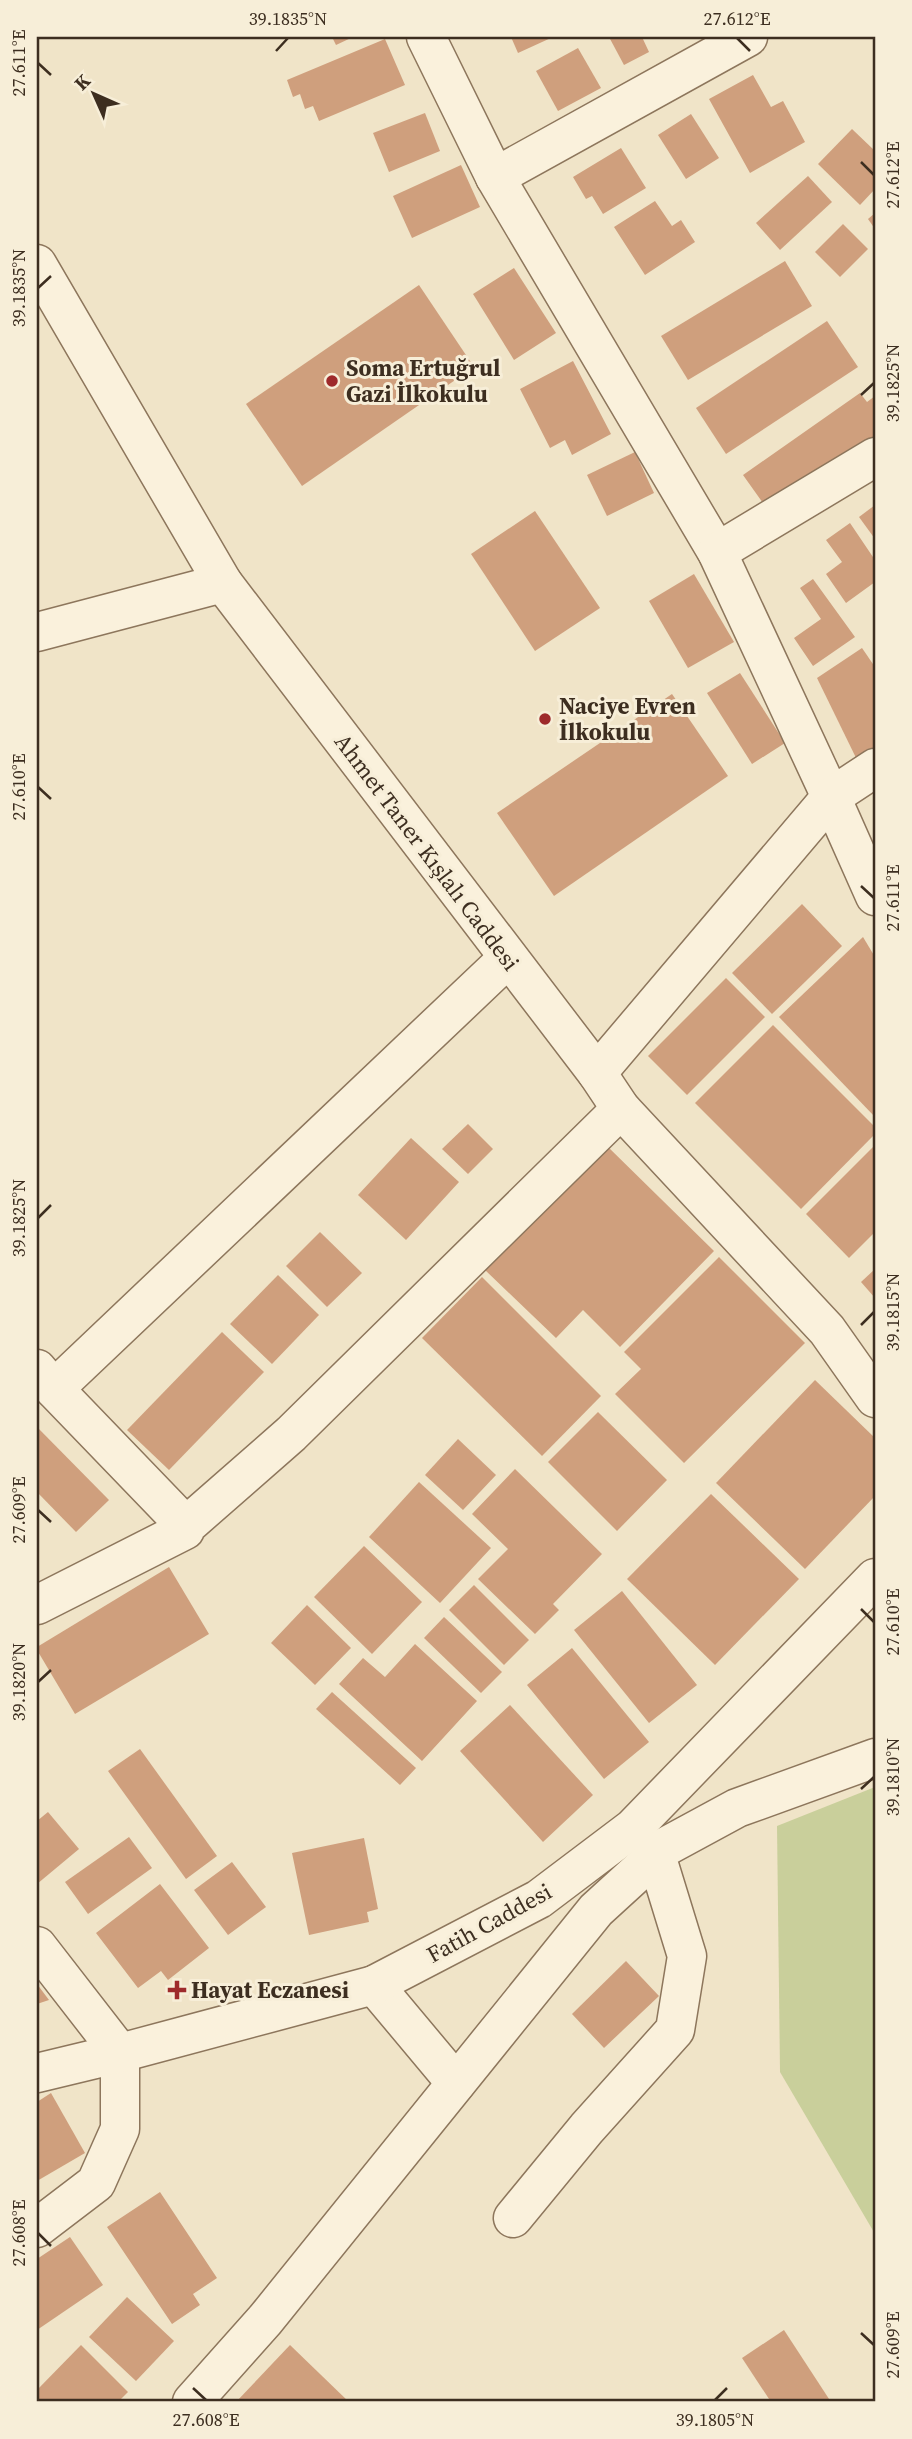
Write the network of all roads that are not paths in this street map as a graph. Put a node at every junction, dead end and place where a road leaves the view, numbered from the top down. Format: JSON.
{"nodes":[{"id":1,"x":426,"y":37,"type":"edge"},
{"id":2,"x":748,"y":37,"type":"edge"},
{"id":3,"x":495,"y":177,"type":"junction"},
{"id":4,"x":37,"y":264,"type":"edge"},
{"id":5,"x":875,"y":457,"type":"edge"},
{"id":6,"x":717,"y":552,"type":"junction"},
{"id":7,"x":223,"y":583,"type":"junction"},
{"id":8,"x":37,"y":632,"type":"edge"},
{"id":9,"x":875,"y":768,"type":"edge"},
{"id":10,"x":831,"y":797,"type":"junction"},
{"id":11,"x":875,"y":897,"type":"edge"},
{"id":12,"x":508,"y":958,"type":"junction"},
{"id":13,"x":597,"y":1073,"type":"junction"},
{"id":14,"x":621,"y":1109,"type":"junction"},
{"id":15,"x":45,"y":1379,"type":"edge"},
{"id":16,"x":875,"y":1398,"type":"edge"},
{"id":17,"x":186,"y":1526,"type":"junction"},
{"id":18,"x":875,"y":1578,"type":"edge"},
{"id":19,"x":37,"y":1605,"type":"edge"},
{"id":20,"x":713,"y":1746,"type":"junction"},
{"id":21,"x":875,"y":1758,"type":"edge"},
{"id":22,"x":737,"y":1808,"type":"junction"},
{"id":23,"x":651,"y":1859,"type":"junction"},
{"id":24,"x":37,"y":1946,"type":"edge"},
{"id":25,"x":374,"y":1985,"type":"junction"},
{"id":26,"x":120,"y":2053,"type":"junction"},
{"id":27,"x":37,"y":2073,"type":"edge"},
{"id":28,"x":456,"y":2083,"type":"junction"},
{"id":29,"x":513,"y":2218,"type":"dead end"},
{"id":30,"x":37,"y":2228,"type":"edge"},
{"id":31,"x":192,"y":2402,"type":"edge"}],
"edges":[{"from":1,"to":3,"type":"street"},
{"from":2,"to":3,"type":"street"},
{"from":3,"to":6,"type":"street"},
{"from":4,"to":7,"type":"street","name":"Ahmet Taner Kışlalı Caddesi"},
{"from":5,"to":6,"type":"street"},
{"from":6,"to":10,"type":"street"},
{"from":7,"to":8,"type":"street"},
{"from":7,"to":12,"type":"street","name":"Ahmet Taner Kışlalı Caddesi"},
{"from":9,"to":10,"type":"street"},
{"from":10,"to":11,"type":"street"},
{"from":10,"to":13,"type":"street"},
{"from":12,"to":13,"type":"street","name":"Ahmet Taner Kışlalı Caddesi"},
{"from":12,"to":15,"type":"street"},
{"from":13,"to":14,"type":"street","name":"Ahmet Taner Kışlalı Caddesi"},
{"from":14,"to":16,"type":"street","name":"Ahmet Taner Kışlalı Caddesi"},
{"from":14,"to":17,"type":"street"},
{"from":15,"to":17,"type":"street"},
{"from":17,"to":19,"type":"street"},
{"from":18,"to":20,"type":"street","name":"Fatih Caddesi"},
{"from":20,"to":22,"type":"street"},
{"from":20,"to":25,"type":"street","name":"Fatih Caddesi"},
{"from":21,"to":22,"type":"street"},
{"from":22,"to":23,"type":"street"},
{"from":23,"to":28,"type":"street"},
{"from":23,"to":29,"type":"street"},
{"from":24,"to":26,"type":"street"},
{"from":25,"to":26,"type":"street","name":"Fatih Caddesi"},
{"from":25,"to":28,"type":"street"},
{"from":26,"to":27,"type":"street","name":"Fatih Caddesi"},
{"from":26,"to":30,"type":"street"},
{"from":28,"to":31,"type":"street"}]}
